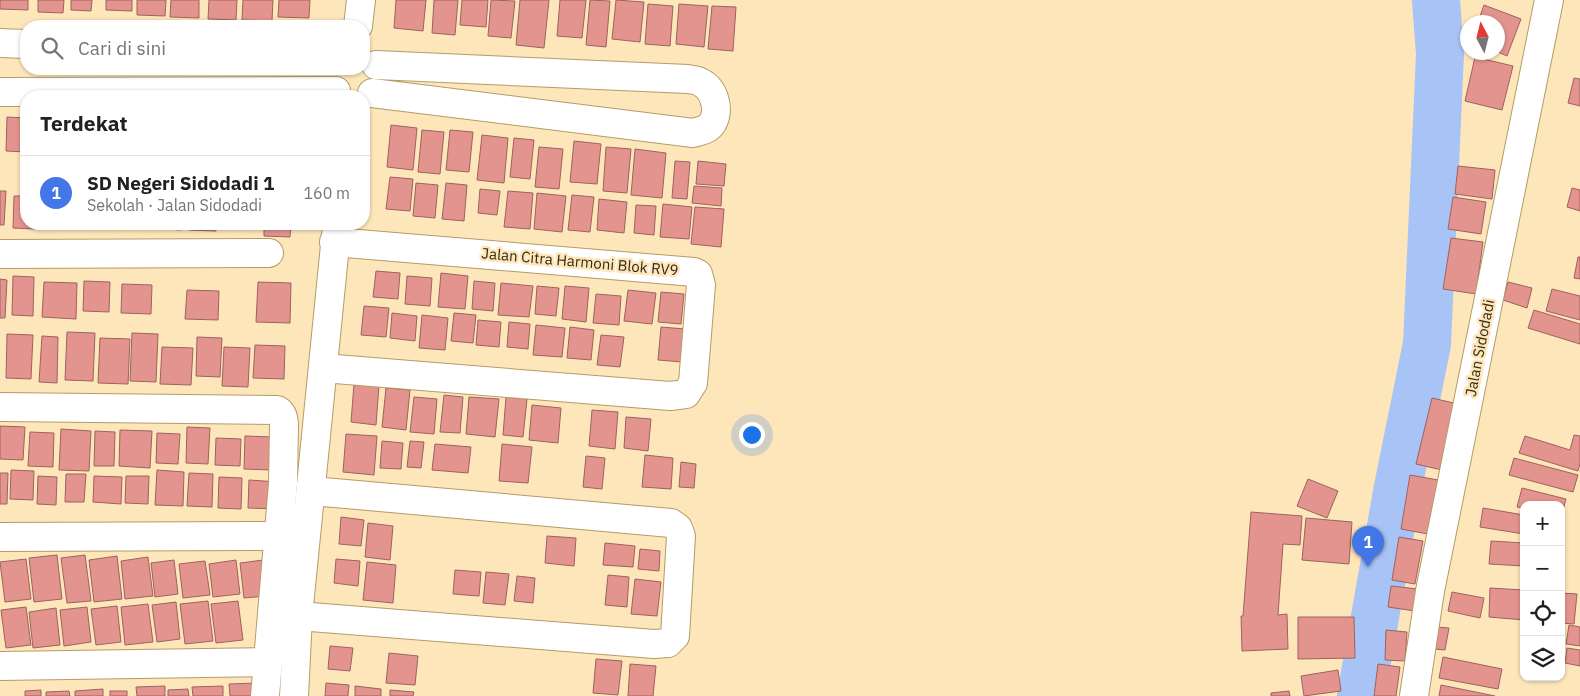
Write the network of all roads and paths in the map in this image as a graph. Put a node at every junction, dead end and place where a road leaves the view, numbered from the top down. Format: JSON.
{"nodes":[{"id":1,"x":361,"y":0,"type":"edge"},
{"id":2,"x":1549,"y":0,"type":"edge"},
{"id":3,"x":359,"y":20,"type":"edge"},
{"id":4,"x":0,"y":43,"type":"edge"},
{"id":5,"x":20,"y":44,"type":"edge"},
{"id":6,"x":370,"y":60,"type":"edge"},
{"id":7,"x":337,"y":85,"type":"edge"},
{"id":8,"x":96,"y":90,"type":"edge"},
{"id":9,"x":0,"y":92,"type":"edge"},
{"id":10,"x":20,"y":92,"type":"edge"},
{"id":11,"x":370,"y":93,"type":"edge"},
{"id":12,"x":370,"y":96,"type":"edge"},
{"id":13,"x":335,"y":233,"type":"edge"},
{"id":14,"x":269,"y":253,"type":"dead end"},
{"id":15,"x":0,"y":254,"type":"edge"},
{"id":16,"x":323,"y":368,"type":"junction"},
{"id":17,"x":0,"y":407,"type":"edge"},
{"id":18,"x":312,"y":491,"type":"junction"},
{"id":19,"x":278,"y":536,"type":"junction"},
{"id":20,"x":0,"y":537,"type":"edge"},
{"id":21,"x":298,"y":616,"type":"junction"},
{"id":22,"x":268,"y":662,"type":"junction"},
{"id":23,"x":0,"y":666,"type":"edge"},
{"id":24,"x":265,"y":696,"type":"edge"},
{"id":25,"x":294,"y":696,"type":"edge"},
{"id":26,"x":1414,"y":696,"type":"edge"}],
"edges":[{"from":1,"to":3,"type":"street"},
{"from":2,"to":26,"type":"street","name":"Jalan Sidodadi"},
{"from":4,"to":5,"type":"street"},
{"from":6,"to":11,"type":"street"},
{"from":6,"to":12,"type":"street"},
{"from":7,"to":8,"type":"street"},
{"from":9,"to":10,"type":"street"},
{"from":13,"to":16,"type":"street"},
{"from":13,"to":16,"type":"street","name":"Jalan Citra Harmoni Blok RV9"},
{"from":14,"to":15,"type":"street"},
{"from":16,"to":18,"type":"street"},
{"from":17,"to":19,"type":"street"},
{"from":18,"to":21,"type":"street"},
{"from":18,"to":21,"type":"street"},
{"from":19,"to":20,"type":"street"},
{"from":19,"to":22,"type":"street"},
{"from":21,"to":25,"type":"street"},
{"from":22,"to":23,"type":"street"},
{"from":22,"to":24,"type":"street"}]}
